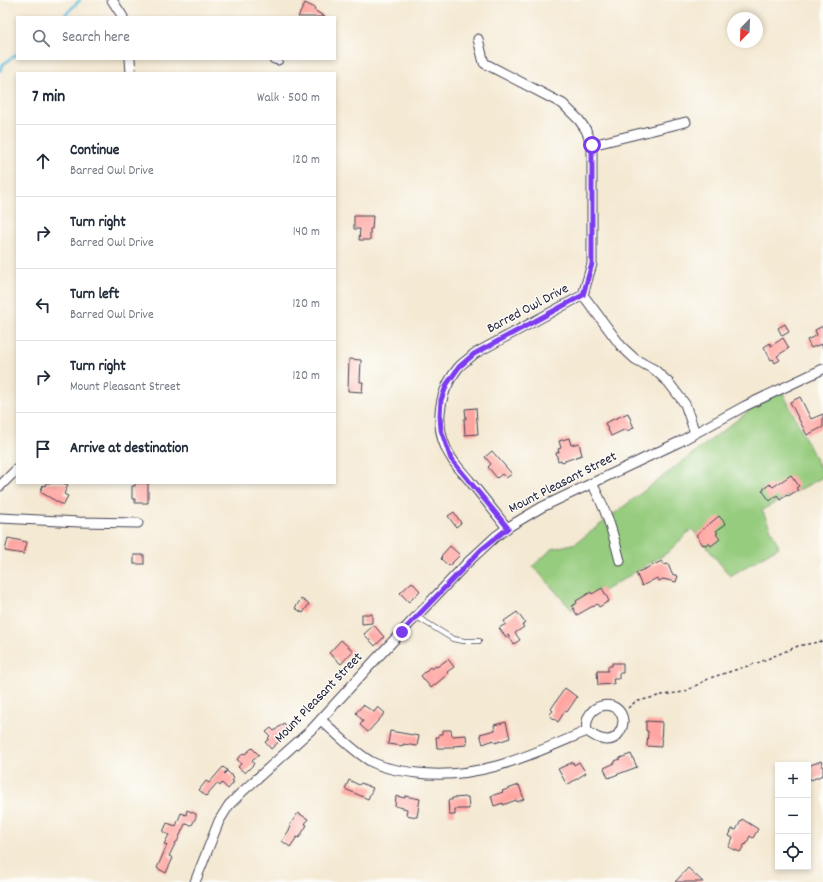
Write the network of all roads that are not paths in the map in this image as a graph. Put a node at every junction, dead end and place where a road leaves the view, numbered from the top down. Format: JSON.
{"nodes":[{"id":1,"x":112,"y":0,"type":"edge"},
{"id":2,"x":123,"y":16,"type":"edge"},
{"id":3,"x":478,"y":38,"type":"dead end"},
{"id":4,"x":130,"y":60,"type":"edge"},
{"id":5,"x":131,"y":72,"type":"edge"},
{"id":6,"x":686,"y":122,"type":"dead end"},
{"id":7,"x":592,"y":145,"type":"junction"},
{"id":8,"x":583,"y":295,"type":"junction"},
{"id":9,"x":823,"y":369,"type":"edge"},
{"id":10,"x":695,"y":433,"type":"junction"},
{"id":11,"x":16,"y":470,"type":"edge"},
{"id":12,"x":592,"y":484,"type":"junction"},
{"id":13,"x":0,"y":486,"type":"edge"},
{"id":14,"x":0,"y":518,"type":"edge"},
{"id":15,"x":138,"y":523,"type":"dead end"},
{"id":16,"x":508,"y":528,"type":"junction"},
{"id":17,"x":620,"y":561,"type":"dead end"},
{"id":18,"x":416,"y":617,"type":"junction"},
{"id":19,"x":479,"y":641,"type":"dead end"},
{"id":20,"x":321,"y":720,"type":"junction"},
{"id":21,"x":587,"y":731,"type":"junction"},
{"id":22,"x":195,"y":882,"type":"edge"}],
"edges":[{"from":1,"to":2,"type":"street"},
{"from":3,"to":7,"type":"street","name":"Barred Owl Drive"},
{"from":4,"to":5,"type":"street"},
{"from":6,"to":7,"type":"street"},
{"from":7,"to":8,"type":"street","name":"Barred Owl Drive"},
{"from":8,"to":10,"type":"street"},
{"from":8,"to":16,"type":"street","name":"Barred Owl Drive"},
{"from":9,"to":10,"type":"street","name":"Mount Pleasant Street"},
{"from":10,"to":12,"type":"street","name":"Mount Pleasant Street"},
{"from":11,"to":13,"type":"street"},
{"from":12,"to":16,"type":"street","name":"Mount Pleasant Street"},
{"from":12,"to":17,"type":"street"},
{"from":14,"to":15,"type":"street"},
{"from":16,"to":18,"type":"street","name":"Mount Pleasant Street"},
{"from":18,"to":19,"type":"lane"},
{"from":18,"to":20,"type":"street","name":"Mount Pleasant Street"},
{"from":20,"to":21,"type":"street"},
{"from":20,"to":22,"type":"street","name":"Mount Pleasant Street"},
{"from":21,"to":21,"type":"street"}]}
